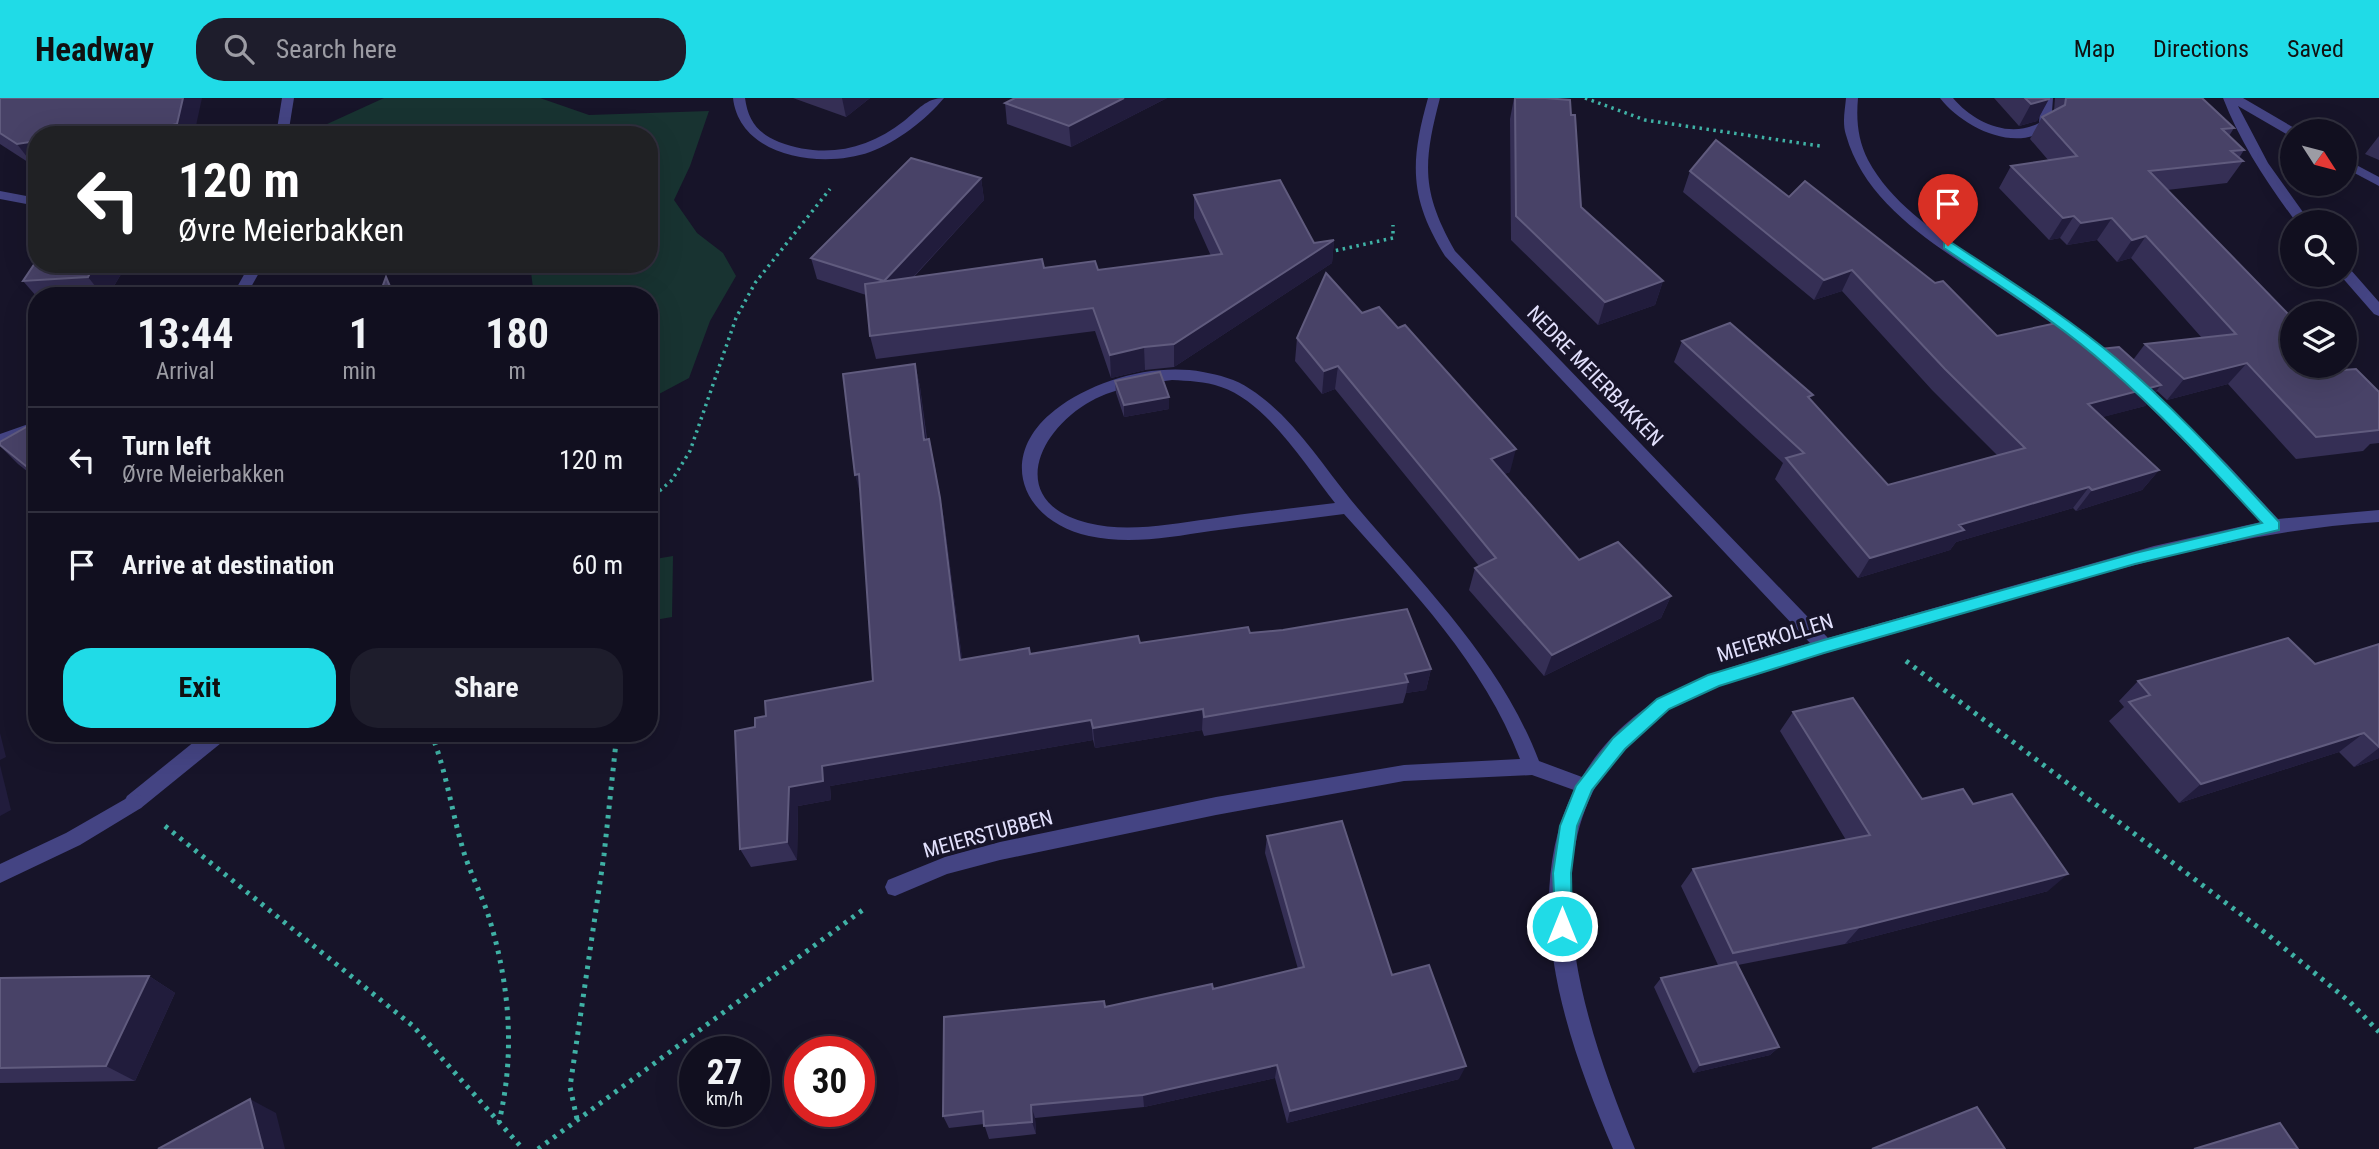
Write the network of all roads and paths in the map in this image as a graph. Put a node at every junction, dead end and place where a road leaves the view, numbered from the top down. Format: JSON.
{"nodes":[{"id":1,"x":288,"y":98,"type":"edge"},
{"id":2,"x":739,"y":98,"type":"edge"},
{"id":3,"x":938,"y":98,"type":"edge"},
{"id":4,"x":1434,"y":98,"type":"edge"},
{"id":5,"x":1585,"y":98,"type":"edge"},
{"id":6,"x":1853,"y":98,"type":"edge"},
{"id":7,"x":1946,"y":98,"type":"edge"},
{"id":8,"x":2048,"y":98,"type":"edge"},
{"id":9,"x":2232,"y":98,"type":"edge"},
{"id":10,"x":2280,"y":125,"type":"edge"},
{"id":11,"x":283,"y":126,"type":"edge"},
{"id":12,"x":1858,"y":150,"type":"junction"},
{"id":13,"x":844,"y":154,"type":"junction"},
{"id":14,"x":2357,"y":170,"type":"edge"},
{"id":15,"x":2379,"y":182,"type":"edge"},
{"id":16,"x":0,"y":195,"type":"edge"},
{"id":17,"x":28,"y":200,"type":"edge"},
{"id":18,"x":2295,"y":210,"type":"edge"},
{"id":19,"x":1393,"y":212,"type":"dead end"},
{"id":20,"x":1317,"y":255,"type":"edge"},
{"id":21,"x":2357,"y":286,"type":"edge"},
{"id":22,"x":2379,"y":311,"type":"edge"},
{"id":23,"x":28,"y":429,"type":"edge"},
{"id":24,"x":0,"y":440,"type":"edge"},
{"id":25,"x":658,"y":492,"type":"edge"},
{"id":26,"x":1348,"y":507,"type":"junction"},
{"id":27,"x":2379,"y":516,"type":"edge"},
{"id":28,"x":2274,"y":526,"type":"junction"},
{"id":29,"x":1871,"y":634,"type":"junction"},
{"id":30,"x":1824,"y":646,"type":"junction"},
{"id":31,"x":208,"y":742,"type":"edge"},
{"id":32,"x":433,"y":742,"type":"edge"},
{"id":33,"x":616,"y":742,"type":"edge"},
{"id":34,"x":1532,"y":767,"type":"junction"},
{"id":35,"x":1585,"y":786,"type":"junction"},
{"id":36,"x":134,"y":802,"type":"junction"},
{"id":37,"x":0,"y":874,"type":"edge"},
{"id":38,"x":895,"y":887,"type":"joint"},
{"id":39,"x":2379,"y":1032,"type":"edge"},
{"id":40,"x":577,"y":1119,"type":"junction"},
{"id":41,"x":499,"y":1123,"type":"junction"},
{"id":42,"x":523,"y":1149,"type":"edge"},
{"id":43,"x":538,"y":1149,"type":"edge"},
{"id":44,"x":1624,"y":1149,"type":"edge"}],
"edges":[{"from":1,"to":11,"type":"street"},
{"from":2,"to":13,"type":"street"},
{"from":3,"to":13,"type":"street"},
{"from":4,"to":30,"type":"street","name":"NEDRE MEIERBAKKEN"},
{"from":5,"to":12,"type":"path"},
{"from":6,"to":12,"type":"street"},
{"from":7,"to":8,"type":"street"},
{"from":9,"to":10,"type":"street"},
{"from":9,"to":18,"type":"street"},
{"from":12,"to":28,"type":"street"},
{"from":13,"to":25,"type":"path"},
{"from":14,"to":15,"type":"street"},
{"from":16,"to":17,"type":"street"},
{"from":19,"to":20,"type":"path"},
{"from":21,"to":22,"type":"street"},
{"from":23,"to":24,"type":"street"},
{"from":26,"to":26,"type":"street"},
{"from":26,"to":34,"type":"street"},
{"from":27,"to":28,"type":"street","name":"MEIERKOLLEN"},
{"from":28,"to":29,"type":"street","name":"MEIERKOLLEN"},
{"from":29,"to":30,"type":"street","name":"MEIERKOLLEN"},
{"from":29,"to":39,"type":"path"},
{"from":30,"to":35,"type":"street","name":"MEIERKOLLEN"},
{"from":31,"to":36,"type":"street"},
{"from":32,"to":41,"type":"path"},
{"from":33,"to":40,"type":"path"},
{"from":34,"to":35,"type":"street","name":"MEIERSTUBBEN"},
{"from":34,"to":38,"type":"street","name":"MEIERSTUBBEN"},
{"from":35,"to":44,"type":"street","name":"MEIERKOLLEN"},
{"from":36,"to":37,"type":"street"},
{"from":36,"to":41,"type":"path"},
{"from":38,"to":40,"type":"path"},
{"from":40,"to":43,"type":"path"},
{"from":41,"to":42,"type":"path"}]}
